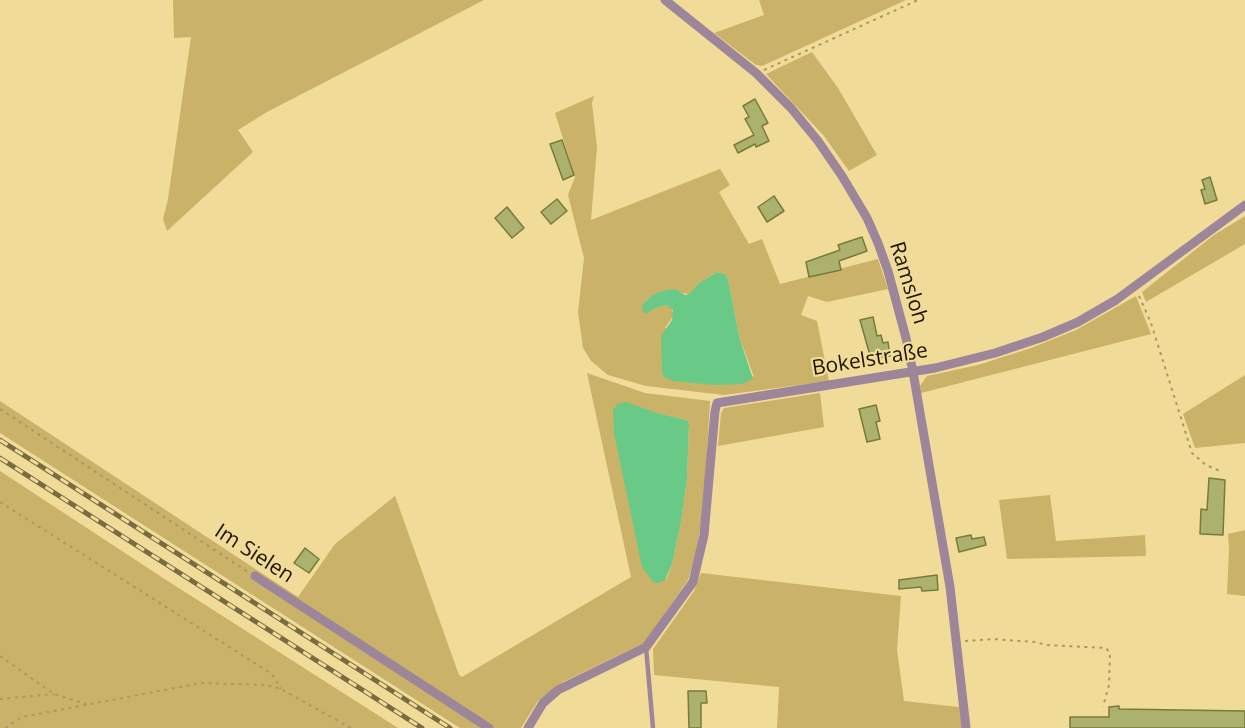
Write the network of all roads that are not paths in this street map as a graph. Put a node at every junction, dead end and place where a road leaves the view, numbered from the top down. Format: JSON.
{"nodes":[{"id":1,"x":665,"y":0,"type":"edge"},
{"id":2,"x":1245,"y":205,"type":"edge"},
{"id":3,"x":913,"y":372,"type":"junction"},
{"id":4,"x":255,"y":576,"type":"road end"},
{"id":5,"x":646,"y":647,"type":"junction"},
{"id":6,"x":489,"y":728,"type":"edge"},
{"id":7,"x":528,"y":728,"type":"edge"},
{"id":8,"x":653,"y":728,"type":"edge"},
{"id":9,"x":966,"y":728,"type":"edge"}],
"edges":[{"from":1,"to":3,"type":"street","name":"Ramsloh"},
{"from":2,"to":3,"type":"street","name":"Bokelstraße"},
{"from":3,"to":5,"type":"street","name":"Bokelstraße"},
{"from":3,"to":9,"type":"street","name":"Ramsloh"},
{"from":4,"to":6,"type":"street","name":"Im Sielen"},
{"from":5,"to":7,"type":"street","name":"Bokelstraße"},
{"from":5,"to":8,"type":"lane"}]}
